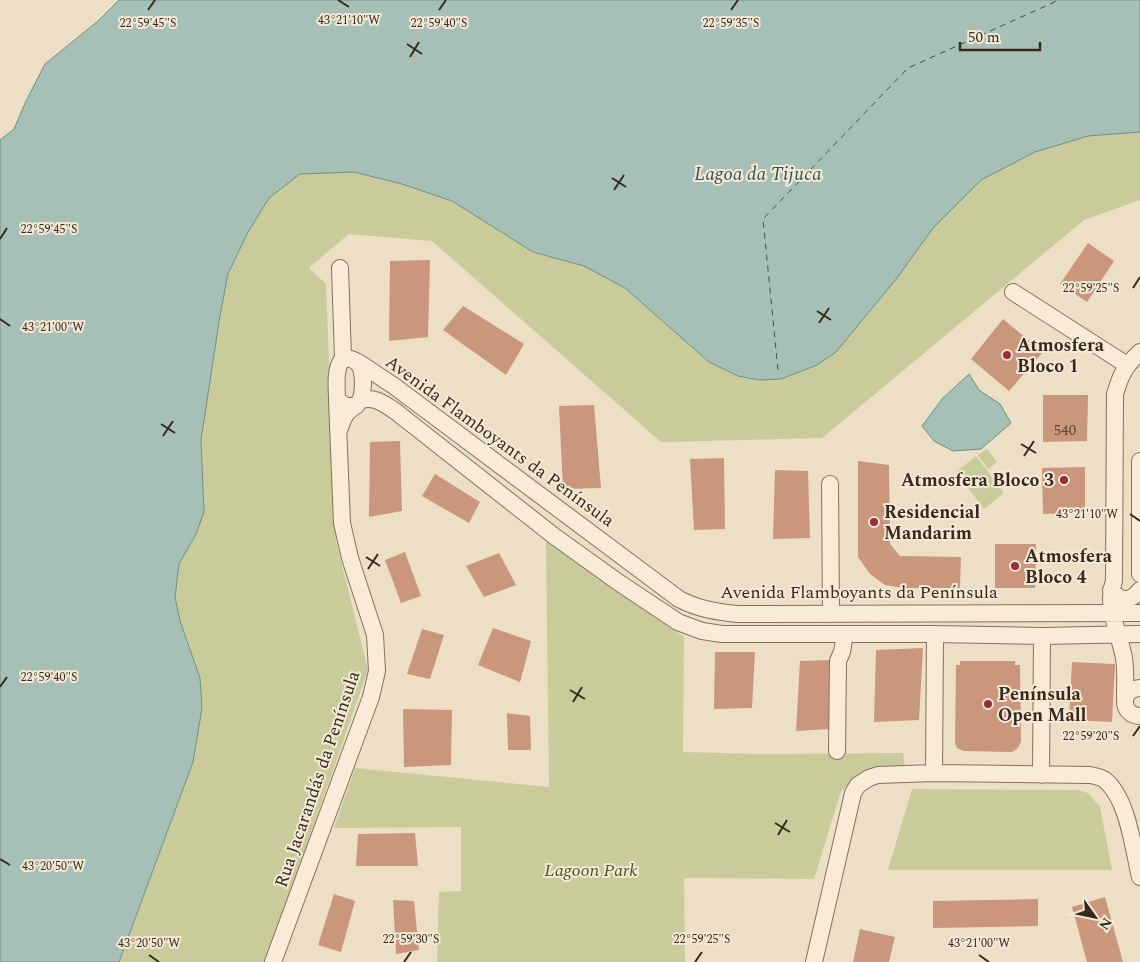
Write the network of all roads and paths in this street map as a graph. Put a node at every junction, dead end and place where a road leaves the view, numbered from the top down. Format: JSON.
{"nodes":[{"id":1,"x":340,"y":268,"type":"dead end"},
{"id":2,"x":1013,"y":292,"type":"dead end"},
{"id":3,"x":1140,"y":352,"type":"edge"},
{"id":4,"x":351,"y":360,"type":"junction"},
{"id":5,"x":1127,"y":365,"type":"junction"},
{"id":6,"x":337,"y":400,"type":"junction"},
{"id":7,"x":358,"y":403,"type":"junction"},
{"id":8,"x":339,"y":430,"type":"junction"},
{"id":9,"x":1140,"y":461,"type":"edge"},
{"id":10,"x":830,"y":484,"type":"dead end"},
{"id":11,"x":1140,"y":574,"type":"edge"},
{"id":12,"x":654,"y":580,"type":"junction"},
{"id":13,"x":1111,"y":590,"type":"junction"},
{"id":14,"x":1140,"y":590,"type":"edge"},
{"id":15,"x":642,"y":598,"type":"junction"},
{"id":16,"x":1140,"y":612,"type":"edge"},
{"id":17,"x":1112,"y":613,"type":"junction"},
{"id":18,"x":831,"y":614,"type":"junction"},
{"id":19,"x":838,"y":634,"type":"junction"},
{"id":20,"x":935,"y":634,"type":"junction"},
{"id":21,"x":1118,"y":634,"type":"junction"},
{"id":22,"x":1140,"y":634,"type":"edge"},
{"id":23,"x":1042,"y":636,"type":"junction"},
{"id":24,"x":1140,"y":688,"type":"edge"},
{"id":25,"x":1125,"y":698,"type":"junction"},
{"id":26,"x":1140,"y":716,"type":"edge"},
{"id":27,"x":837,"y":751,"type":"dead end"},
{"id":28,"x":934,"y":774,"type":"junction"},
{"id":29,"x":1041,"y":775,"type":"junction"},
{"id":30,"x":1140,"y":876,"type":"edge"},
{"id":31,"x":273,"y":962,"type":"edge"},
{"id":32,"x":814,"y":962,"type":"edge"}],
"edges":[{"from":1,"to":4,"type":"street","name":"Rua Jacarandás da Península"},
{"from":2,"to":5,"type":"street"},
{"from":3,"to":5,"type":"street"},
{"from":4,"to":6,"type":"street","name":"Rua Jacarandás da Península"},
{"from":4,"to":7,"type":"street","name":"Rua Jacarandás da Península"},
{"from":4,"to":12,"type":"street","name":"Avenida Flamboyants da Península"},
{"from":5,"to":13,"type":"street"},
{"from":6,"to":7,"type":"street"},
{"from":6,"to":8,"type":"street","name":"Rua Jacarandás da Península"},
{"from":7,"to":8,"type":"street"},
{"from":7,"to":15,"type":"street"},
{"from":8,"to":31,"type":"street","name":"Rua Jacarandás da Península"},
{"from":9,"to":11,"type":"street"},
{"from":10,"to":18,"type":"street"},
{"from":12,"to":15,"type":"street"},
{"from":12,"to":18,"type":"street","name":"Avenida Flamboyants da Península"},
{"from":13,"to":14,"type":"street"},
{"from":13,"to":17,"type":"street"},
{"from":15,"to":19,"type":"street"},
{"from":16,"to":17,"type":"street","name":"Avenida Flamboyants da Península"},
{"from":17,"to":18,"type":"street","name":"Avenida Flamboyants da Península"},
{"from":17,"to":21,"type":"street"},
{"from":19,"to":20,"type":"street"},
{"from":19,"to":27,"type":"street"},
{"from":20,"to":23,"type":"street"},
{"from":20,"to":28,"type":"street"},
{"from":21,"to":22,"type":"street"},
{"from":21,"to":23,"type":"street"},
{"from":21,"to":25,"type":"street"},
{"from":23,"to":29,"type":"street"},
{"from":24,"to":25,"type":"street"},
{"from":25,"to":26,"type":"street"},
{"from":28,"to":29,"type":"street"},
{"from":28,"to":32,"type":"street"},
{"from":29,"to":30,"type":"street"}]}
